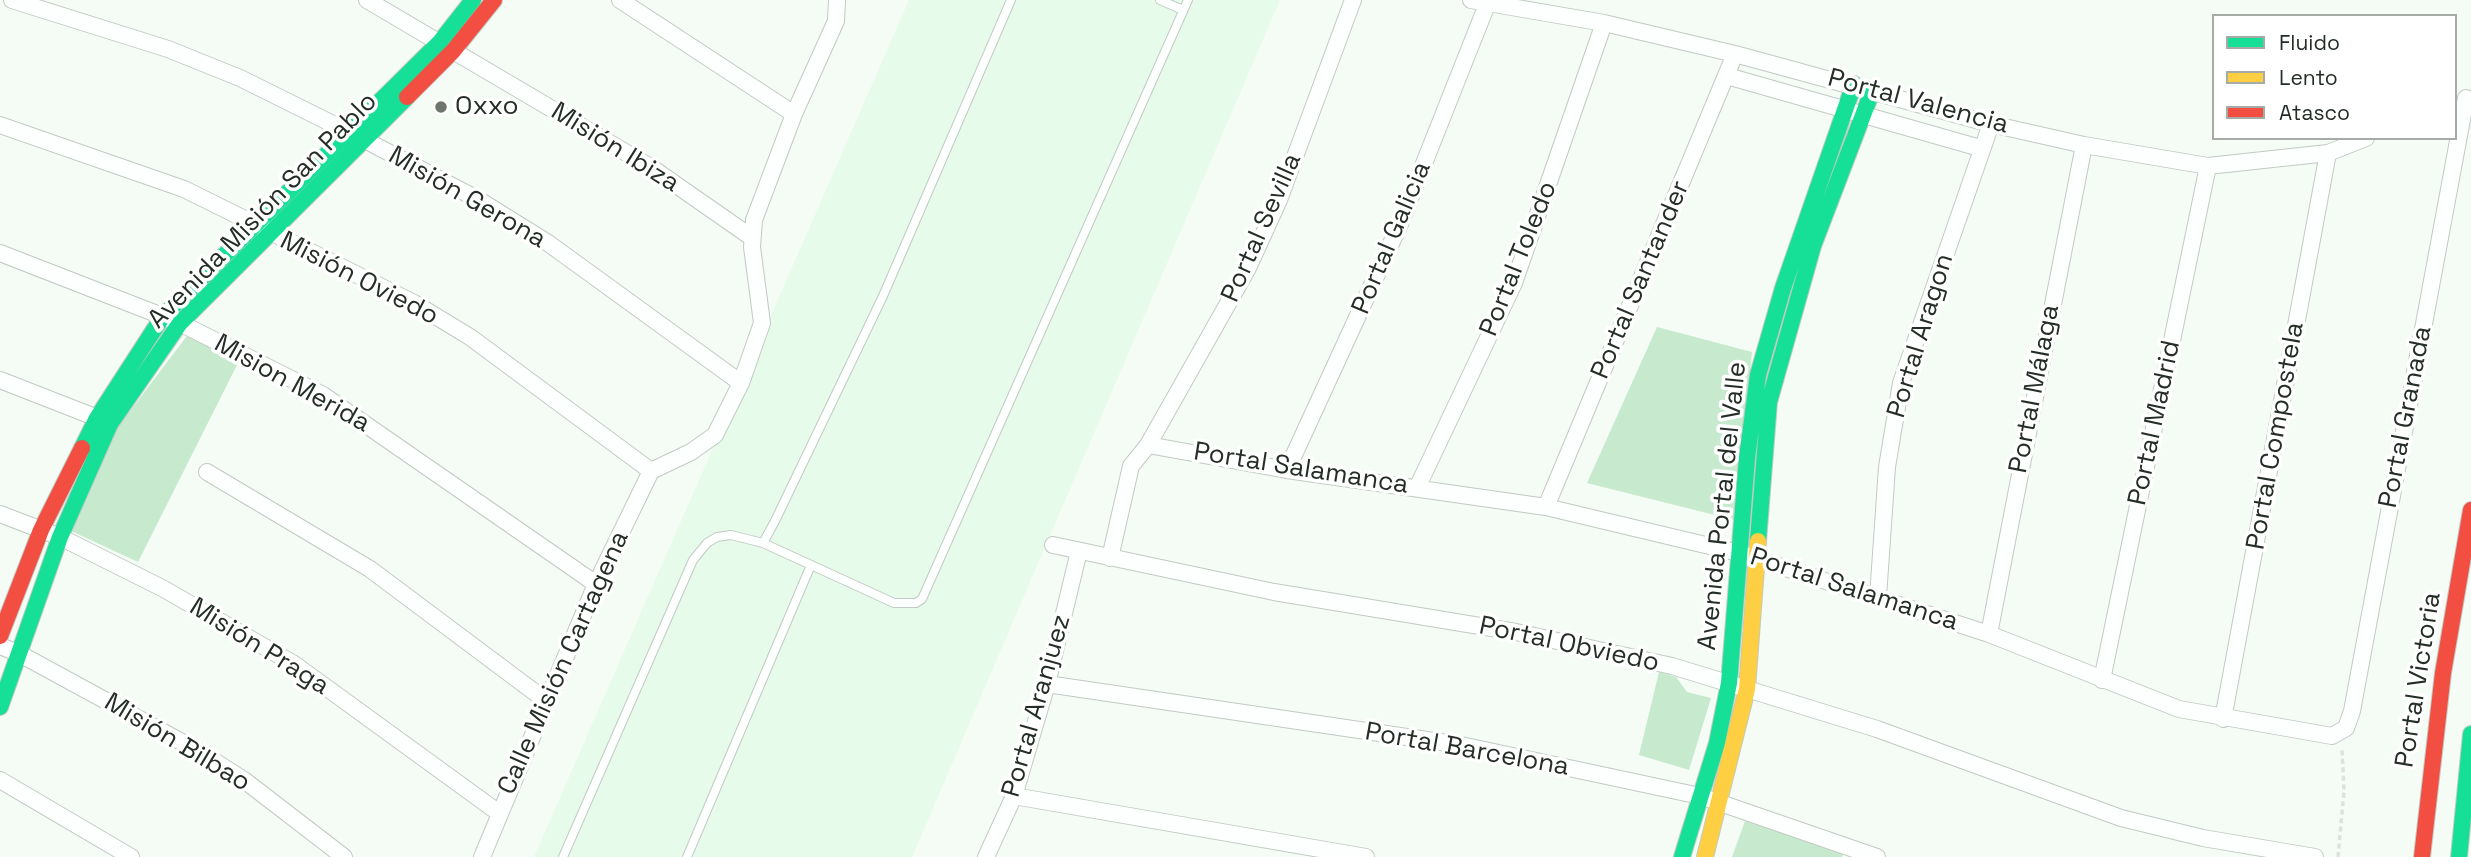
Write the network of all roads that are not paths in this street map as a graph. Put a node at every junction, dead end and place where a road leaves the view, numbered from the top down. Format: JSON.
{"nodes":[{"id":1,"x":12,"y":0,"type":"edge"},
{"id":2,"x":367,"y":0,"type":"edge"},
{"id":3,"x":473,"y":0,"type":"edge"},
{"id":4,"x":494,"y":0,"type":"edge"},
{"id":5,"x":620,"y":0,"type":"edge"},
{"id":6,"x":836,"y":0,"type":"edge"},
{"id":7,"x":1011,"y":0,"type":"edge"},
{"id":8,"x":1160,"y":0,"type":"edge"},
{"id":9,"x":1188,"y":0,"type":"edge"},
{"id":10,"x":1353,"y":0,"type":"edge"},
{"id":11,"x":1471,"y":0,"type":"edge"},
{"id":12,"x":1488,"y":2,"type":"junction"},
{"id":13,"x":1183,"y":10,"type":"junction"},
{"id":14,"x":1604,"y":23,"type":"junction"},
{"id":15,"x":447,"y":46,"type":"junction"},
{"id":16,"x":1735,"y":54,"type":"junction"},
{"id":17,"x":1727,"y":76,"type":"junction"},
{"id":18,"x":1854,"y":84,"type":"junction"},
{"id":19,"x":1873,"y":89,"type":"junction"},
{"id":20,"x":2464,"y":99,"type":"edge"},
{"id":21,"x":1846,"y":108,"type":"junction"},
{"id":22,"x":1864,"y":113,"type":"junction"},
{"id":23,"x":794,"y":114,"type":"junction"},
{"id":24,"x":1990,"y":124,"type":"junction"},
{"id":25,"x":0,"y":125,"type":"edge"},
{"id":26,"x":350,"y":132,"type":"junction"},
{"id":27,"x":2457,"y":137,"type":"edge"},
{"id":28,"x":365,"y":140,"type":"junction"},
{"id":29,"x":2361,"y":140,"type":"edge"},
{"id":30,"x":2456,"y":140,"type":"edge"},
{"id":31,"x":2084,"y":145,"type":"junction"},
{"id":32,"x":1980,"y":148,"type":"junction"},
{"id":33,"x":2328,"y":153,"type":"junction"},
{"id":34,"x":2208,"y":166,"type":"junction"},
{"id":35,"x":263,"y":230,"type":"junction"},
{"id":36,"x":751,"y":237,"type":"junction"},
{"id":37,"x":0,"y":253,"type":"edge"},
{"id":38,"x":163,"y":316,"type":"junction"},
{"id":39,"x":180,"y":323,"type":"junction"},
{"id":40,"x":0,"y":380,"type":"edge"},
{"id":41,"x":741,"y":383,"type":"junction"},
{"id":42,"x":104,"y":421,"type":"junction"},
{"id":43,"x":1149,"y":444,"type":"junction"},
{"id":44,"x":1287,"y":470,"type":"junction"},
{"id":45,"x":651,"y":471,"type":"junction"},
{"id":46,"x":208,"y":472,"type":"dead end"},
{"id":47,"x":1417,"y":488,"type":"junction"},
{"id":48,"x":1546,"y":507,"type":"junction"},
{"id":49,"x":2471,"y":510,"type":"edge"},
{"id":50,"x":0,"y":514,"type":"edge"},
{"id":51,"x":41,"y":530,"type":"junction"},
{"id":52,"x":60,"y":537,"type":"junction"},
{"id":53,"x":763,"y":543,"type":"junction"},
{"id":54,"x":1053,"y":545,"type":"dead end"},
{"id":55,"x":1079,"y":551,"type":"junction"},
{"id":56,"x":1739,"y":553,"type":"junction"},
{"id":57,"x":1110,"y":558,"type":"junction"},
{"id":58,"x":1759,"y":559,"type":"junction"},
{"id":59,"x":811,"y":565,"type":"junction"},
{"id":60,"x":596,"y":584,"type":"junction"},
{"id":61,"x":1878,"y":597,"type":"junction"},
{"id":62,"x":1989,"y":634,"type":"junction"},
{"id":63,"x":0,"y":636,"type":"edge"},
{"id":64,"x":0,"y":646,"type":"edge"},
{"id":65,"x":18,"y":653,"type":"junction"},
{"id":66,"x":2102,"y":680,"type":"junction"},
{"id":67,"x":1729,"y":683,"type":"junction"},
{"id":68,"x":1047,"y":684,"type":"junction"},
{"id":69,"x":1746,"y":689,"type":"junction"},
{"id":70,"x":545,"y":700,"type":"junction"},
{"id":71,"x":0,"y":707,"type":"edge"},
{"id":72,"x":2223,"y":719,"type":"junction"},
{"id":73,"x":2341,"y":733,"type":"joint"},
{"id":74,"x":2471,"y":734,"type":"edge"},
{"id":75,"x":0,"y":780,"type":"edge"},
{"id":76,"x":2468,"y":783,"type":"edge"},
{"id":77,"x":1014,"y":796,"type":"junction"},
{"id":78,"x":1700,"y":796,"type":"junction"},
{"id":79,"x":1720,"y":803,"type":"junction"},
{"id":80,"x":499,"y":813,"type":"junction"},
{"id":81,"x":1853,"y":853,"type":"edge"},
{"id":82,"x":131,"y":857,"type":"edge"},
{"id":83,"x":344,"y":857,"type":"edge"},
{"id":84,"x":482,"y":857,"type":"edge"},
{"id":85,"x":563,"y":857,"type":"edge"},
{"id":86,"x":687,"y":857,"type":"edge"},
{"id":87,"x":986,"y":857,"type":"edge"},
{"id":88,"x":1366,"y":857,"type":"edge"},
{"id":89,"x":1682,"y":857,"type":"edge"},
{"id":90,"x":1705,"y":857,"type":"edge"},
{"id":91,"x":1877,"y":857,"type":"edge"},
{"id":92,"x":2315,"y":857,"type":"edge"},
{"id":93,"x":2422,"y":857,"type":"edge"},
{"id":94,"x":2459,"y":857,"type":"edge"}],
"edges":[{"from":1,"to":26,"type":"street","name":"Misión Gerona"},
{"from":2,"to":15,"type":"street","name":"Misión Ibiza"},
{"from":3,"to":15,"type":"street","name":"Avenida Misión San Pablo"},
{"from":4,"to":15,"type":"street","name":"Avenida Misión San Pablo"},
{"from":5,"to":23,"type":"street"},
{"from":6,"to":23,"type":"street"},
{"from":7,"to":53,"type":"lane"},
{"from":8,"to":13,"type":"lane"},
{"from":9,"to":13,"type":"lane"},
{"from":10,"to":43,"type":"street","name":"Portal Sevilla"},
{"from":11,"to":12,"type":"street","name":"Portal Valencia"},
{"from":12,"to":14,"type":"street","name":"Portal Valencia"},
{"from":12,"to":44,"type":"street","name":"Portal Galicia"},
{"from":13,"to":59,"type":"lane"},
{"from":14,"to":16,"type":"street","name":"Portal Valencia"},
{"from":14,"to":47,"type":"street","name":"Portal Toledo"},
{"from":15,"to":26,"type":"street","name":"Avenida Misión San Pablo"},
{"from":15,"to":28,"type":"street","name":"Avenida Misión San Pablo"},
{"from":15,"to":36,"type":"street","name":"Misión Ibiza"},
{"from":16,"to":17,"type":"street","name":"Portal Santander"},
{"from":16,"to":18,"type":"street","name":"Portal Valencia"},
{"from":17,"to":21,"type":"street"},
{"from":17,"to":48,"type":"street","name":"Portal Santander"},
{"from":18,"to":19,"type":"street","name":"Portal Valencia"},
{"from":18,"to":21,"type":"street","name":"Avenida Portal del Valle"},
{"from":19,"to":22,"type":"street","name":"Avenida Portal del Valle"},
{"from":19,"to":24,"type":"street","name":"Portal Valencia"},
{"from":20,"to":27,"type":"street","name":"Portal Granada"},
{"from":21,"to":22,"type":"street"},
{"from":21,"to":56,"type":"street","name":"Avenida Portal del Valle"},
{"from":22,"to":32,"type":"street"},
{"from":22,"to":58,"type":"street","name":"Avenida Portal del Valle"},
{"from":23,"to":36,"type":"street"},
{"from":24,"to":31,"type":"street","name":"Portal Valencia"},
{"from":24,"to":32,"type":"street","name":"Portal Aragon"},
{"from":25,"to":35,"type":"street","name":"Misión Oviedo"},
{"from":26,"to":28,"type":"street","name":"Misión Gerona"},
{"from":26,"to":35,"type":"street","name":"Avenida Misión San Pablo"},
{"from":28,"to":35,"type":"street","name":"Avenida Misión San Pablo"},
{"from":28,"to":41,"type":"street","name":"Misión Gerona"},
{"from":29,"to":33,"type":"street","name":"Portal Valencia"},
{"from":30,"to":73,"type":"street","name":"Portal Granada"},
{"from":31,"to":34,"type":"street","name":"Portal Valencia"},
{"from":31,"to":62,"type":"street","name":"Portal Málaga"},
{"from":32,"to":61,"type":"street","name":"Portal Aragon"},
{"from":33,"to":34,"type":"street","name":"Portal Valencia"},
{"from":33,"to":72,"type":"street","name":"Portal Compostela"},
{"from":34,"to":66,"type":"street","name":"Portal Madrid"},
{"from":35,"to":38,"type":"street","name":"Avenida Misión San Pablo"},
{"from":35,"to":39,"type":"street","name":"Avenida Misión San Pablo"},
{"from":35,"to":45,"type":"street","name":"Misión Oviedo"},
{"from":36,"to":41,"type":"street"},
{"from":37,"to":38,"type":"street","name":"Mision Merida"},
{"from":38,"to":39,"type":"street","name":"Mision Merida"},
{"from":38,"to":42,"type":"street","name":"Avenida Misión San Pablo"},
{"from":39,"to":42,"type":"street","name":"Avenida Misión San Pablo"},
{"from":39,"to":60,"type":"street","name":"Mision Merida"},
{"from":40,"to":42,"type":"street"},
{"from":41,"to":45,"type":"street"},
{"from":42,"to":51,"type":"street","name":"Avenida Misión San Pablo"},
{"from":42,"to":52,"type":"street","name":"Avenida Misión San Pablo"},
{"from":43,"to":44,"type":"street","name":"Portal Salamanca"},
{"from":43,"to":57,"type":"street","name":"Portal Sevilla"},
{"from":44,"to":47,"type":"street","name":"Portal Salamanca"},
{"from":45,"to":60,"type":"street","name":"Calle Misión Cartagena"},
{"from":46,"to":70,"type":"street"},
{"from":47,"to":48,"type":"street","name":"Portal Salamanca"},
{"from":48,"to":56,"type":"street","name":"Portal Salamanca"},
{"from":49,"to":93,"type":"street","name":"Portal Victoria"},
{"from":50,"to":51,"type":"street","name":"Misión Praga"},
{"from":51,"to":52,"type":"street","name":"Misión Praga"},
{"from":51,"to":63,"type":"street","name":"Avenida Misión San Pablo"},
{"from":52,"to":65,"type":"street","name":"Avenida Misión San Pablo"},
{"from":52,"to":80,"type":"street","name":"Misión Praga"},
{"from":53,"to":59,"type":"lane"},
{"from":53,"to":85,"type":"lane"},
{"from":54,"to":55,"type":"street","name":"Portal Obviedo"},
{"from":55,"to":57,"type":"street","name":"Portal Obviedo"},
{"from":55,"to":68,"type":"street","name":"Portal Aranjuez"},
{"from":56,"to":58,"type":"street","name":"Portal Salamanca"},
{"from":56,"to":67,"type":"street","name":"Avenida Portal del Valle"},
{"from":57,"to":67,"type":"street","name":"Portal Obviedo"},
{"from":58,"to":61,"type":"street","name":"Portal Salamanca"},
{"from":58,"to":69,"type":"street","name":"Avenida Portal del Valle"},
{"from":59,"to":86,"type":"lane"},
{"from":60,"to":70,"type":"street","name":"Calle Misión Cartagena"},
{"from":61,"to":62,"type":"street","name":"Portal Salamanca"},
{"from":62,"to":66,"type":"street","name":"Portal Salamanca"},
{"from":64,"to":65,"type":"street","name":"Misión Bilbao"},
{"from":65,"to":71,"type":"street","name":"Avenida Misión San Pablo"},
{"from":65,"to":83,"type":"street","name":"Misión Bilbao"},
{"from":66,"to":72,"type":"street","name":"Portal Salamanca"},
{"from":67,"to":69,"type":"street","name":"Portal Obviedo"},
{"from":67,"to":78,"type":"street","name":"Avenida Portal del Valle"},
{"from":68,"to":77,"type":"street","name":"Portal Aranjuez"},
{"from":68,"to":78,"type":"street","name":"Portal Barcelona"},
{"from":69,"to":79,"type":"street","name":"Avenida Portal del Valle"},
{"from":69,"to":92,"type":"street","name":"Portal Obviedo"},
{"from":70,"to":80,"type":"street","name":"Calle Misión Cartagena"},
{"from":72,"to":73,"type":"street","name":"Portal Salamanca"},
{"from":74,"to":76,"type":"street"},
{"from":75,"to":82,"type":"street"},
{"from":76,"to":94,"type":"street"},
{"from":77,"to":87,"type":"street","name":"Portal Aranjuez"},
{"from":77,"to":88,"type":"street"},
{"from":78,"to":79,"type":"street","name":"Portal Barcelona"},
{"from":78,"to":89,"type":"street","name":"Avenida Portal del Valle"},
{"from":79,"to":81,"type":"street","name":"Portal Barcelona"},
{"from":79,"to":90,"type":"street","name":"Avenida Portal del Valle"},
{"from":80,"to":84,"type":"street","name":"Calle Misión Cartagena"},
{"from":81,"to":91,"type":"street","name":"Portal Barcelona"}]}
